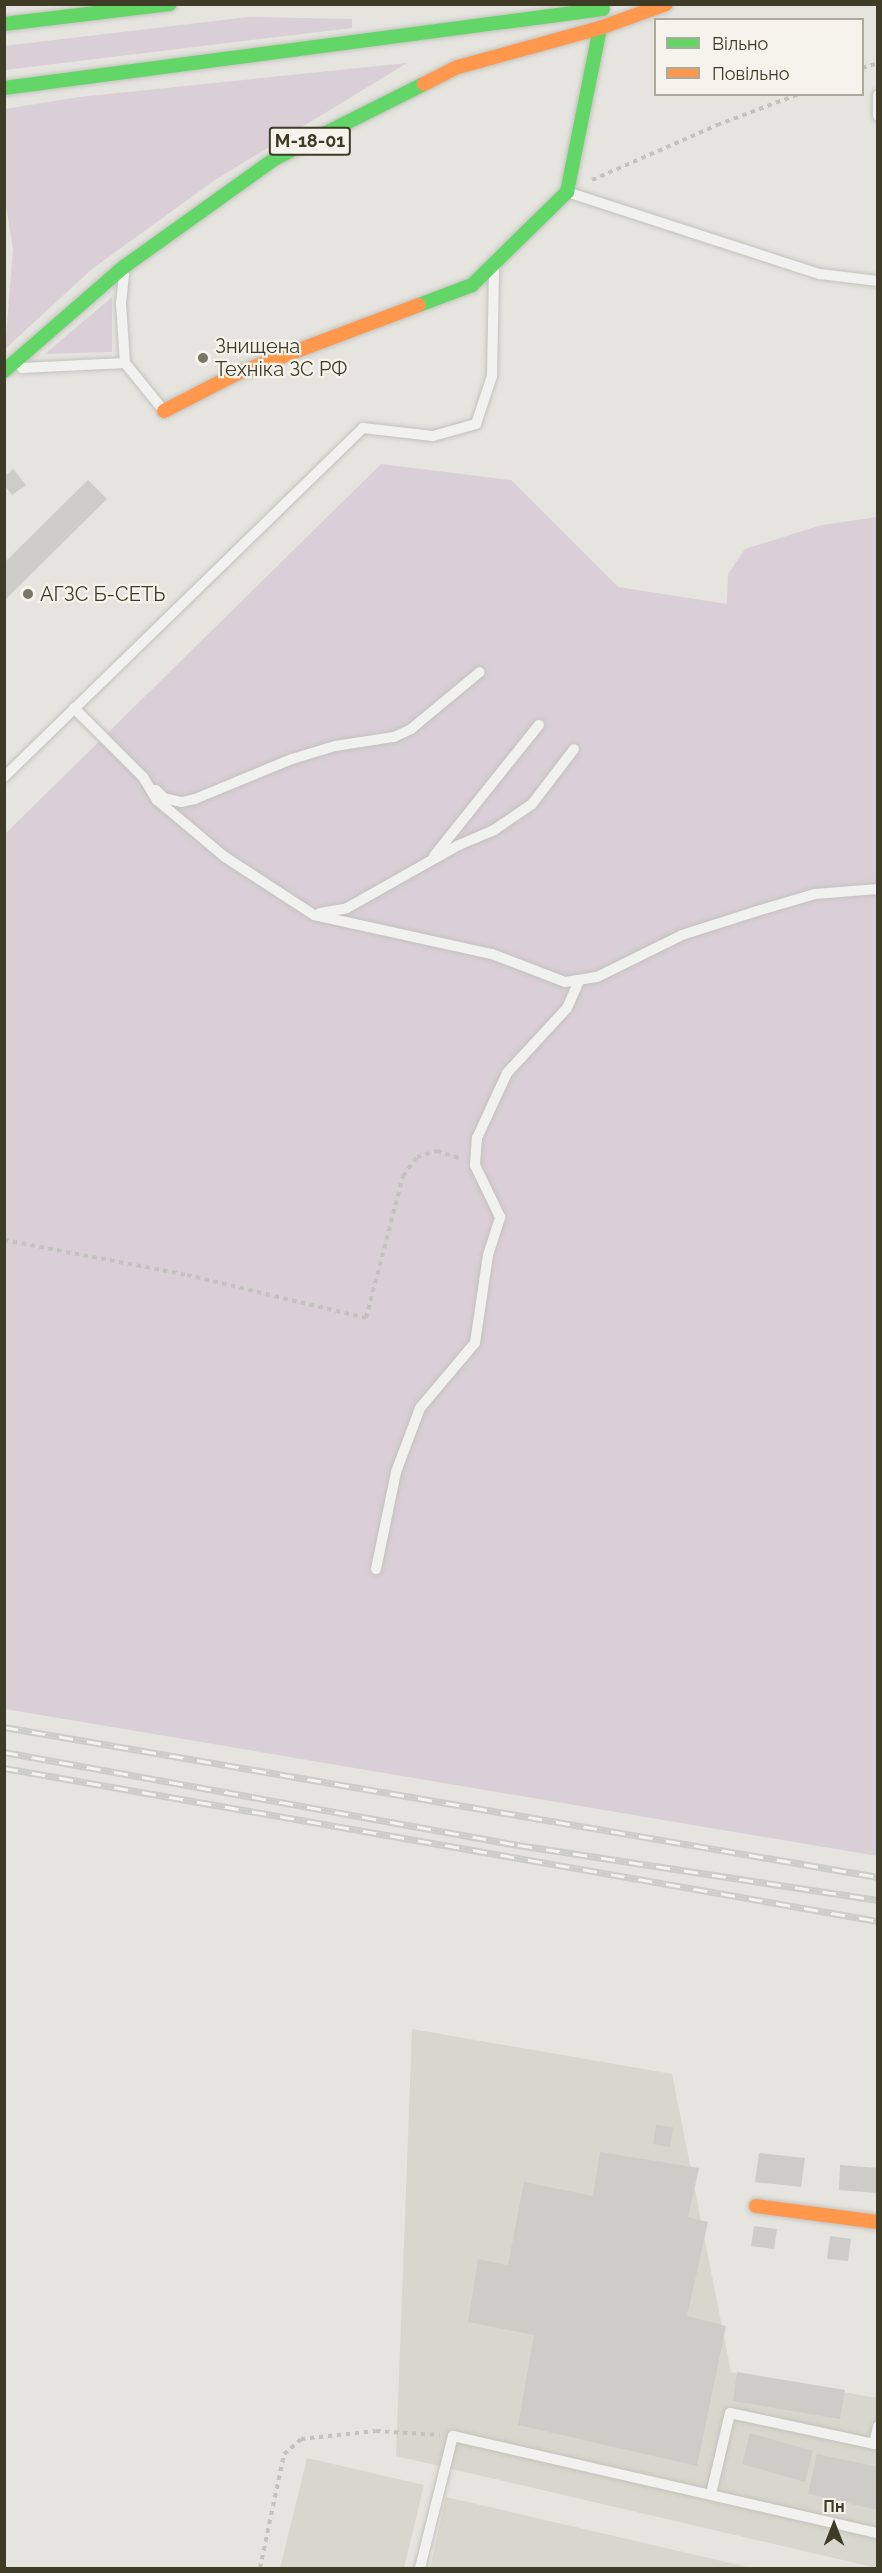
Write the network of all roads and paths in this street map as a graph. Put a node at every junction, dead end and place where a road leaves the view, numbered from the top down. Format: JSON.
{"nodes":[{"id":1,"x":170,"y":4,"type":"edge"},
{"id":2,"x":603,"y":4,"type":"edge"},
{"id":3,"x":632,"y":4,"type":"edge"},
{"id":4,"x":666,"y":4,"type":"edge"},
{"id":5,"x":627,"y":5,"type":"edge"},
{"id":6,"x":4,"y":24,"type":"edge"},
{"id":7,"x":600,"y":28,"type":"junction"},
{"id":8,"x":4,"y":88,"type":"edge"},
{"id":9,"x":878,"y":95,"type":"edge"},
{"id":10,"x":794,"y":96,"type":"edge"},
{"id":11,"x":878,"y":116,"type":"edge"},
{"id":12,"x":567,"y":192,"type":"junction"},
{"id":13,"x":125,"y":266,"type":"junction"},
{"id":14,"x":494,"y":266,"type":"junction"},
{"id":15,"x":878,"y":281,"type":"edge"},
{"id":16,"x":125,"y":363,"type":"junction"},
{"id":17,"x":4,"y":371,"type":"edge"},
{"id":18,"x":164,"y":411,"type":"joint"},
{"id":19,"x":480,"y":672,"type":"dead end"},
{"id":20,"x":74,"y":708,"type":"junction"},
{"id":21,"x":538,"y":725,"type":"dead end"},
{"id":22,"x":574,"y":749,"type":"dead end"},
{"id":23,"x":4,"y":777,"type":"edge"},
{"id":24,"x":143,"y":777,"type":"junction"},
{"id":25,"x":430,"y":861,"type":"junction"},
{"id":26,"x":878,"y":889,"type":"edge"},
{"id":27,"x":314,"y":915,"type":"junction"},
{"id":28,"x":578,"y":983,"type":"junction"},
{"id":29,"x":475,"y":1165,"type":"junction"},
{"id":30,"x":4,"y":1240,"type":"edge"},
{"id":31,"x":376,"y":1569,"type":"dead end"},
{"id":32,"x":756,"y":2206,"type":"dead end"},
{"id":33,"x":878,"y":2222,"type":"edge"},
{"id":34,"x":878,"y":2426,"type":"edge"},
{"id":35,"x":453,"y":2436,"type":"junction"},
{"id":36,"x":711,"y":2494,"type":"junction"},
{"id":37,"x":878,"y":2533,"type":"edge"},
{"id":38,"x":260,"y":2568,"type":"edge"},
{"id":39,"x":420,"y":2568,"type":"edge"}],
"edges":[{"from":1,"to":6,"type":"main road"},
{"from":2,"to":5,"type":"main road"},
{"from":3,"to":5,"type":"main road"},
{"from":4,"to":7,"type":"main road","number":"М-18-01"},
{"from":5,"to":8,"type":"main road"},
{"from":7,"to":12,"type":"main road"},
{"from":7,"to":13,"type":"main road","number":"М-18-01"},
{"from":9,"to":11,"type":"lane"},
{"from":10,"to":12,"type":"path"},
{"from":12,"to":14,"type":"main road"},
{"from":12,"to":15,"type":"lane"},
{"from":13,"to":16,"type":"lane"},
{"from":13,"to":17,"type":"main road","number":"М-18-01"},
{"from":14,"to":18,"type":"main road"},
{"from":14,"to":20,"type":"lane"},
{"from":16,"to":17,"type":"lane"},
{"from":16,"to":18,"type":"lane"},
{"from":19,"to":24,"type":"lane"},
{"from":20,"to":23,"type":"lane"},
{"from":20,"to":24,"type":"lane"},
{"from":21,"to":25,"type":"lane"},
{"from":22,"to":25,"type":"lane"},
{"from":24,"to":27,"type":"lane"},
{"from":25,"to":27,"type":"lane"},
{"from":26,"to":28,"type":"lane"},
{"from":27,"to":28,"type":"lane"},
{"from":28,"to":29,"type":"lane"},
{"from":29,"to":30,"type":"path"},
{"from":29,"to":31,"type":"lane"},
{"from":32,"to":33,"type":"main road"},
{"from":34,"to":36,"type":"lane"},
{"from":35,"to":36,"type":"lane"},
{"from":35,"to":38,"type":"path"},
{"from":35,"to":39,"type":"lane"},
{"from":36,"to":37,"type":"lane"}]}
